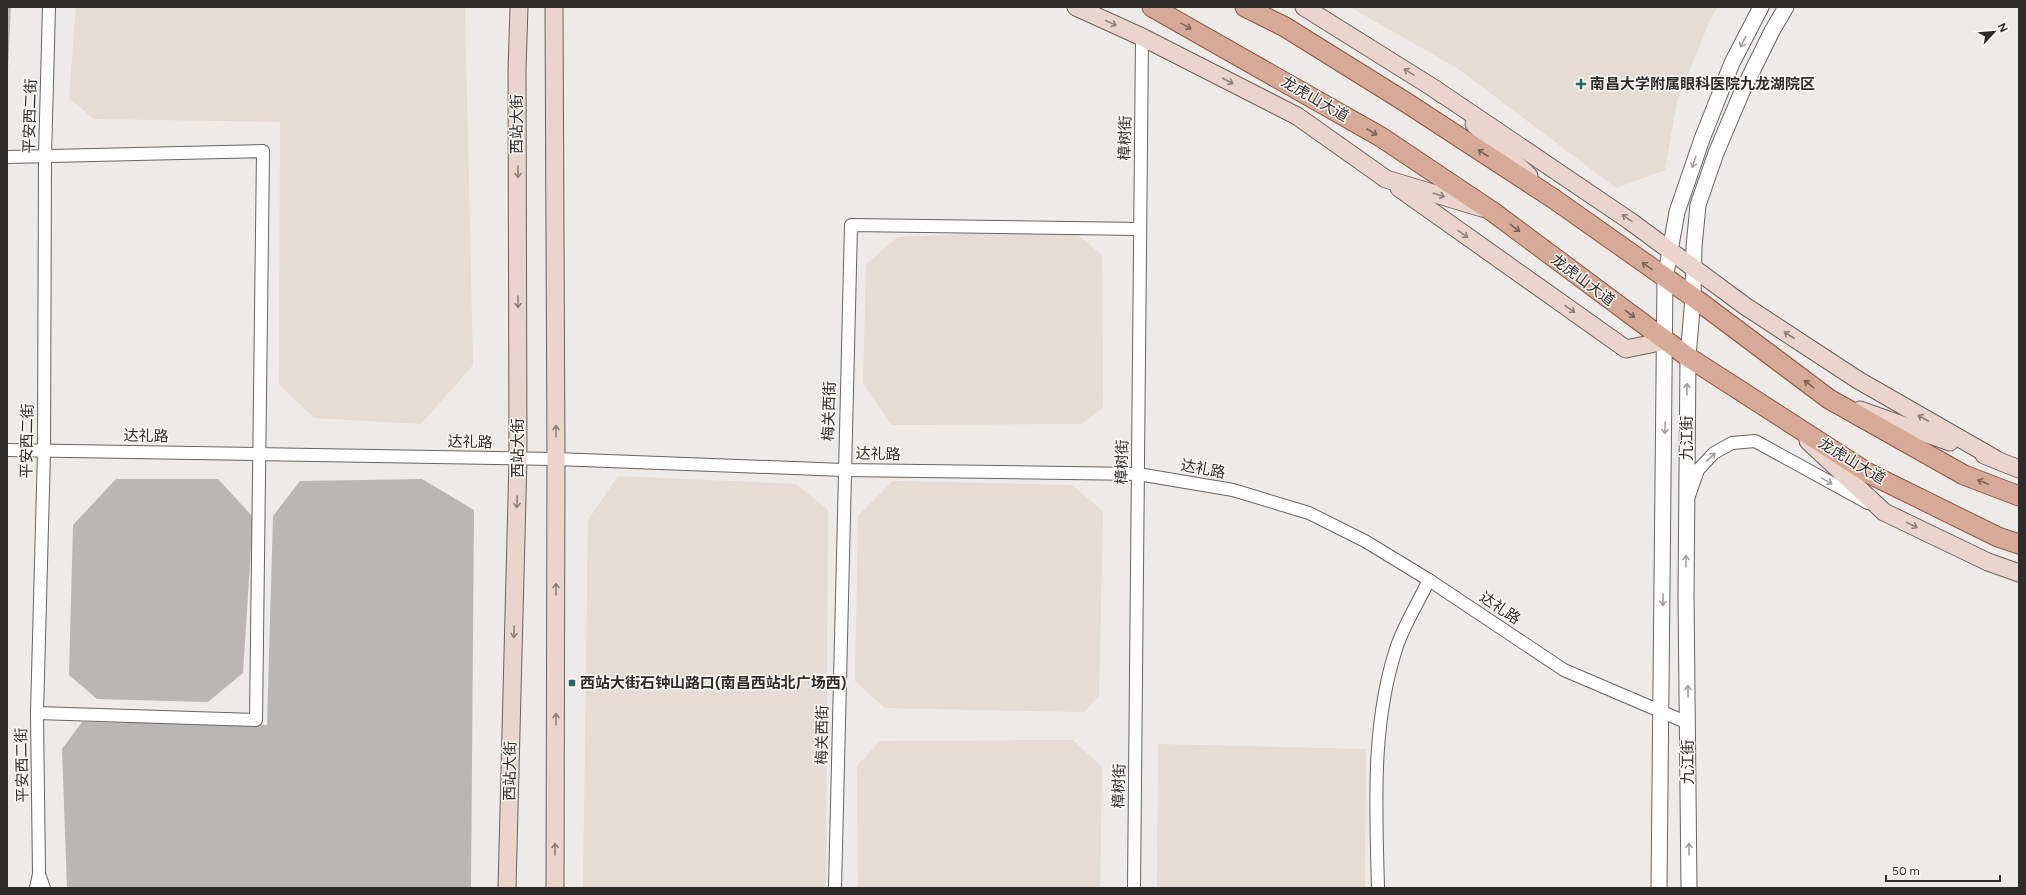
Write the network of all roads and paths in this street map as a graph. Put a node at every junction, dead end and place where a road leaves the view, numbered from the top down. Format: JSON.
{"nodes":[{"id":1,"x":49,"y":7,"type":"edge"},
{"id":2,"x":515,"y":7,"type":"edge"},
{"id":3,"x":519,"y":7,"type":"edge"},
{"id":4,"x":554,"y":7,"type":"edge"},
{"id":5,"x":1076,"y":7,"type":"edge"},
{"id":6,"x":1152,"y":7,"type":"edge"},
{"id":7,"x":1245,"y":7,"type":"edge"},
{"id":8,"x":1304,"y":7,"type":"edge"},
{"id":9,"x":1761,"y":7,"type":"edge"},
{"id":10,"x":1786,"y":7,"type":"edge"},
{"id":11,"x":1142,"y":37,"type":"junction"},
{"id":12,"x":517,"y":70,"type":"junction"},
{"id":13,"x":1435,"y":88,"type":"junction"},
{"id":14,"x":45,"y":156,"type":"junction"},
{"id":15,"x":7,"y":157,"type":"edge"},
{"id":16,"x":1386,"y":179,"type":"junction"},
{"id":17,"x":1554,"y":200,"type":"junction"},
{"id":18,"x":1493,"y":212,"type":"junction"},
{"id":19,"x":1140,"y":229,"type":"junction"},
{"id":20,"x":1670,"y":250,"type":"junction"},
{"id":21,"x":1693,"y":267,"type":"junction"},
{"id":22,"x":1665,"y":279,"type":"junction"},
{"id":23,"x":1693,"y":297,"type":"junction"},
{"id":24,"x":1666,"y":342,"type":"junction"},
{"id":25,"x":1688,"y":357,"type":"junction"},
{"id":26,"x":1829,"y":399,"type":"junction"},
{"id":27,"x":1786,"y":420,"type":"junction"},
{"id":28,"x":7,"y":450,"type":"edge"},
{"id":29,"x":44,"y":451,"type":"junction"},
{"id":30,"x":260,"y":454,"type":"junction"},
{"id":31,"x":1994,"y":458,"type":"junction"},
{"id":32,"x":518,"y":459,"type":"junction"},
{"id":33,"x":556,"y":459,"type":"junction"},
{"id":34,"x":2019,"y":469,"type":"edge"},
{"id":35,"x":844,"y":470,"type":"junction"},
{"id":36,"x":1138,"y":474,"type":"junction"},
{"id":37,"x":2019,"y":496,"type":"edge"},
{"id":38,"x":1687,"y":502,"type":"junction"},
{"id":39,"x":1884,"y":512,"type":"junction"},
{"id":40,"x":2019,"y":544,"type":"edge"},
{"id":41,"x":2019,"y":573,"type":"edge"},
{"id":42,"x":1429,"y":580,"type":"junction"},
{"id":43,"x":1662,"y":711,"type":"junction"},
{"id":44,"x":37,"y":713,"type":"junction"},
{"id":45,"x":1688,"y":723,"type":"junction"},
{"id":46,"x":40,"y":874,"type":"junction"},
{"id":47,"x":36,"y":888,"type":"edge"},
{"id":48,"x":44,"y":888,"type":"edge"},
{"id":49,"x":507,"y":888,"type":"edge"},
{"id":50,"x":555,"y":888,"type":"edge"},
{"id":51,"x":835,"y":888,"type":"edge"},
{"id":52,"x":1134,"y":888,"type":"edge"},
{"id":53,"x":1378,"y":888,"type":"edge"},
{"id":54,"x":1659,"y":888,"type":"edge"},
{"id":55,"x":1689,"y":888,"type":"edge"}],
"edges":[{"from":1,"to":14,"type":"street","name":"平安西二街"},
{"from":2,"to":12,"type":"main road"},
{"from":3,"to":12,"type":"main road","name":"西站大街"},
{"from":33,"to":4,"type":"main road","one_way":true},
{"from":5,"to":11,"type":"main road","one_way":true},
{"from":6,"to":18,"type":"main road","name":"龙虎山大道","one_way":true},
{"from":17,"to":7,"type":"main road","one_way":true},
{"from":13,"to":8,"type":"main road","one_way":true},
{"from":9,"to":20,"type":"street","name":"九江街","one_way":true},
{"from":10,"to":21,"type":"street","name":"九江街"},
{"from":11,"to":16,"type":"main road","one_way":true},
{"from":11,"to":19,"type":"street","name":"樟树街"},
{"from":12,"to":32,"type":"main road","name":"西站大街","one_way":true},
{"from":13,"to":17,"type":"main road"},
{"from":20,"to":13,"type":"main road","one_way":true},
{"from":14,"to":15,"type":"street"},
{"from":14,"to":29,"type":"street","name":"平安西二街"},
{"from":14,"to":30,"type":"street"},
{"from":16,"to":18,"type":"main road","one_way":true},
{"from":16,"to":24,"type":"main road","one_way":true},
{"from":22,"to":17,"type":"main road","one_way":true},
{"from":18,"to":24,"type":"main road","name":"龙虎山大道","one_way":true},
{"from":19,"to":35,"type":"street","name":"梅关西街"},
{"from":19,"to":36,"type":"street","name":"樟树街"},
{"from":20,"to":21,"type":"main road"},
{"from":20,"to":22,"type":"street","name":"九江街"},
{"from":21,"to":23,"type":"street","name":"九江街"},
{"from":31,"to":21,"type":"main road","one_way":true},
{"from":22,"to":23,"type":"main road"},
{"from":22,"to":24,"type":"street","name":"九江街"},
{"from":23,"to":25,"type":"street","name":"九江街"},
{"from":26,"to":23,"type":"main road","one_way":true},
{"from":24,"to":25,"type":"main road","name":"龙虎山大道"},
{"from":24,"to":43,"type":"street","name":"九江街","one_way":true},
{"from":25,"to":27,"type":"main road","name":"龙虎山大道"},
{"from":38,"to":25,"type":"street","name":"九江街","one_way":true},
{"from":26,"to":31,"type":"main road"},
{"from":37,"to":26,"type":"main road","one_way":true},
{"from":27,"to":39,"type":"main road"},
{"from":27,"to":40,"type":"main road","name":"龙虎山大道"},
{"from":28,"to":29,"type":"street","name":"达礼路"},
{"from":29,"to":30,"type":"street","name":"达礼路"},
{"from":29,"to":44,"type":"street","name":"平安西二街"},
{"from":30,"to":32,"type":"street","name":"达礼路"},
{"from":30,"to":44,"type":"street"},
{"from":31,"to":34,"type":"main road"},
{"from":32,"to":33,"type":"street","name":"达礼路"},
{"from":32,"to":49,"type":"main road","name":"西站大街","one_way":true},
{"from":33,"to":35,"type":"street","name":"达礼路"},
{"from":50,"to":33,"type":"main road","one_way":true},
{"from":35,"to":36,"type":"street","name":"达礼路"},
{"from":35,"to":51,"type":"street","name":"梅关西街"},
{"from":36,"to":42,"type":"street","name":"达礼路"},
{"from":36,"to":52,"type":"street","name":"樟树街"},
{"from":38,"to":39,"type":"street","one_way":true},
{"from":45,"to":38,"type":"street","name":"九江街","one_way":true},
{"from":39,"to":41,"type":"main road","one_way":true},
{"from":42,"to":43,"type":"street","name":"达礼路"},
{"from":42,"to":53,"type":"street"},
{"from":43,"to":45,"type":"street","name":"达礼路"},
{"from":43,"to":54,"type":"street","name":"九江街"},
{"from":44,"to":46,"type":"street","name":"平安西二街"},
{"from":55,"to":45,"type":"street","name":"九江街","one_way":true},
{"from":46,"to":47,"type":"street"},
{"from":46,"to":48,"type":"street"}]}
